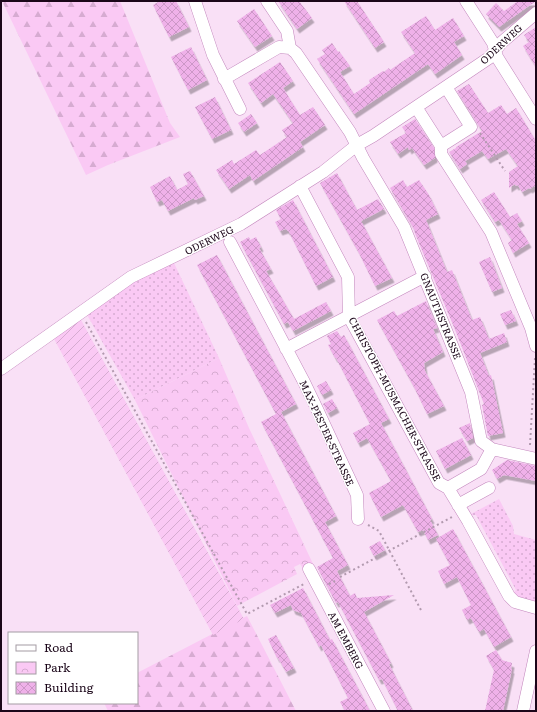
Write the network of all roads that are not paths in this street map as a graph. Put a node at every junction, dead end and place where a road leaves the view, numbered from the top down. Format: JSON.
{"nodes":[{"id":1,"x":195,"y":1,"type":"edge"},
{"id":2,"x":267,"y":1,"type":"edge"},
{"id":3,"x":466,"y":1,"type":"edge"},
{"id":4,"x":536,"y":13,"type":"edge"},
{"id":5,"x":290,"y":48,"type":"junction"},
{"id":6,"x":495,"y":50,"type":"junction"},
{"id":7,"x":224,"y":79,"type":"junction"},
{"id":8,"x":446,"y":87,"type":"junction"},
{"id":9,"x":416,"y":107,"type":"junction"},
{"id":10,"x":240,"y":109,"type":"dead end"},
{"id":11,"x":536,"y":119,"type":"edge"},
{"id":12,"x":357,"y":146,"type":"junction"},
{"id":13,"x":441,"y":146,"type":"junction"},
{"id":14,"x":300,"y":186,"type":"junction"},
{"id":15,"x":230,"y":242,"type":"dead end"},
{"id":16,"x":425,"y":276,"type":"junction"},
{"id":17,"x":349,"y":316,"type":"junction"},
{"id":18,"x":536,"y":346,"type":"edge"},
{"id":19,"x":286,"y":349,"type":"junction"},
{"id":20,"x":1,"y":369,"type":"edge"},
{"id":21,"x":492,"y":449,"type":"junction"},
{"id":22,"x":532,"y":458,"type":"edge"},
{"id":23,"x":448,"y":488,"type":"junction"},
{"id":24,"x":489,"y":488,"type":"dead end"},
{"id":25,"x":460,"y":508,"type":"junction"},
{"id":26,"x":358,"y":519,"type":"road end"},
{"id":27,"x":311,"y":574,"type":"road end"},
{"id":28,"x":536,"y":608,"type":"edge"},
{"id":29,"x":536,"y":651,"type":"edge"},
{"id":30,"x":384,"y":711,"type":"edge"},
{"id":31,"x":523,"y":711,"type":"edge"}],
"edges":[{"from":1,"to":7,"type":"street"},
{"from":2,"to":5,"type":"street"},
{"from":3,"to":6,"type":"street"},
{"from":4,"to":6,"type":"street","name":"ODERWEG"},
{"from":5,"to":7,"type":"street"},
{"from":5,"to":12,"type":"street","name":"GNAUTHSTRASSE"},
{"from":6,"to":8,"type":"street","name":"ODERWEG"},
{"from":6,"to":11,"type":"street"},
{"from":7,"to":10,"type":"street"},
{"from":8,"to":9,"type":"street","name":"ODERWEG"},
{"from":8,"to":13,"type":"street"},
{"from":9,"to":12,"type":"street","name":"ODERWEG"},
{"from":9,"to":13,"type":"street"},
{"from":12,"to":14,"type":"street","name":"ODERWEG"},
{"from":12,"to":16,"type":"street","name":"GNAUTHSTRASSE"},
{"from":13,"to":18,"type":"street"},
{"from":14,"to":17,"type":"street","name":"CHRISTOPH-MUSMACHER-STRASSE"},
{"from":14,"to":20,"type":"street","name":"ODERWEG"},
{"from":15,"to":19,"type":"street","name":"MAX-PESTER-STRASSE"},
{"from":16,"to":17,"type":"street"},
{"from":16,"to":21,"type":"street","name":"GNAUTHSTRASSE"},
{"from":17,"to":19,"type":"street"},
{"from":17,"to":23,"type":"street","name":"CHRISTOPH-MUSMACHER-STRASSE"},
{"from":19,"to":26,"type":"street","name":"MAX-PESTER-STRASSE"},
{"from":21,"to":22,"type":"street"},
{"from":21,"to":23,"type":"street"},
{"from":23,"to":25,"type":"street","name":"CHRISTOPH-MUSMACHER-STRASSE"},
{"from":24,"to":25,"type":"street"},
{"from":25,"to":28,"type":"street","name":"CHRISTOPH-MUSMACHER-STRASSE"},
{"from":27,"to":30,"type":"street","name":"AM EMBERG"},
{"from":29,"to":31,"type":"street"}]}
